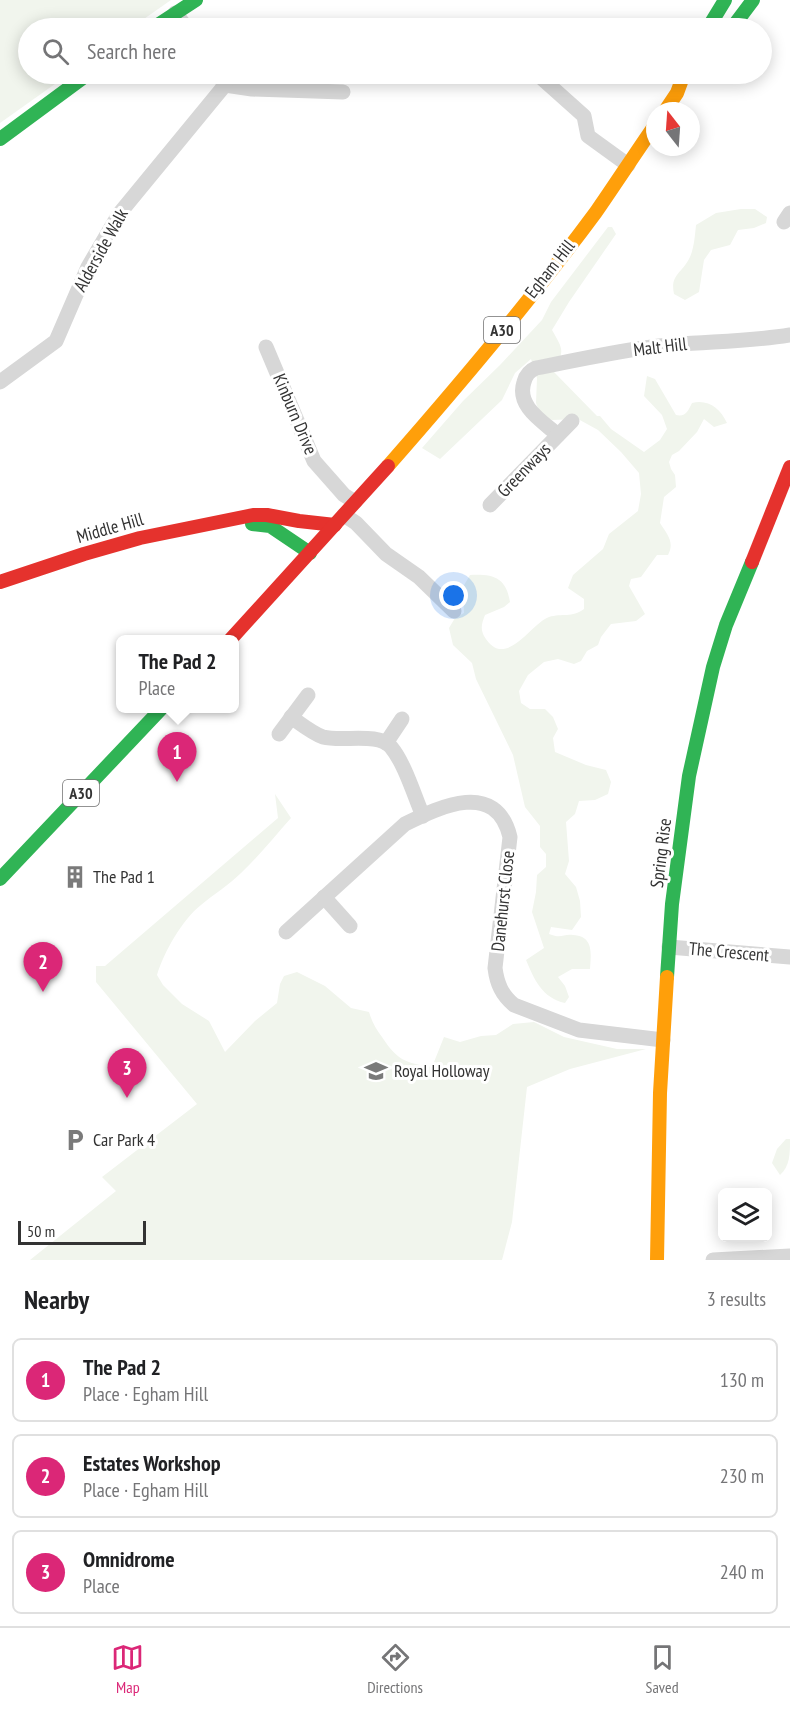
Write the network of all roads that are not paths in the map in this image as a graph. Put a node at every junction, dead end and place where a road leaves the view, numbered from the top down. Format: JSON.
{"nodes":[{"id":1,"x":196,"y":0,"type":"edge"},
{"id":2,"x":725,"y":0,"type":"edge"},
{"id":3,"x":753,"y":0,"type":"edge"},
{"id":4,"x":175,"y":13,"type":"junction"},
{"id":5,"x":743,"y":13,"type":"junction"},
{"id":6,"x":168,"y":18,"type":"edge"},
{"id":7,"x":179,"y":18,"type":"edge"},
{"id":8,"x":714,"y":18,"type":"edge"},
{"id":9,"x":739,"y":18,"type":"edge"},
{"id":10,"x":74,"y":84,"type":"edge"},
{"id":11,"x":217,"y":84,"type":"edge"},
{"id":12,"x":236,"y":84,"type":"edge"},
{"id":13,"x":548,"y":84,"type":"edge"},
{"id":14,"x":680,"y":84,"type":"edge"},
{"id":15,"x":686,"y":84,"type":"edge"},
{"id":16,"x":343,"y":92,"type":"dead end"},
{"id":17,"x":677,"y":93,"type":"junction"},
{"id":18,"x":671,"y":102,"type":"edge"},
{"id":19,"x":646,"y":138,"type":"edge"},
{"id":20,"x":0,"y":139,"type":"edge"},
{"id":21,"x":628,"y":165,"type":"junction"},
{"id":22,"x":790,"y":335,"type":"edge"},
{"id":23,"x":266,"y":347,"type":"dead end"},
{"id":24,"x":531,"y":370,"type":"joint"},
{"id":25,"x":0,"y":382,"type":"edge"},
{"id":26,"x":572,"y":421,"type":"dead end"},
{"id":27,"x":558,"y":435,"type":"junction"},
{"id":28,"x":790,"y":467,"type":"edge"},
{"id":29,"x":355,"y":502,"type":"junction"},
{"id":30,"x":490,"y":505,"type":"dead end"},
{"id":31,"x":232,"y":520,"type":"junction"},
{"id":32,"x":339,"y":520,"type":"junction"},
{"id":33,"x":310,"y":553,"type":"junction"},
{"id":34,"x":0,"y":582,"type":"edge"},
{"id":35,"x":454,"y":611,"type":"dead end"},
{"id":36,"x":234,"y":635,"type":"edge"},
{"id":37,"x":308,"y":695,"type":"dead end"},
{"id":38,"x":157,"y":713,"type":"edge"},
{"id":39,"x":291,"y":717,"type":"junction"},
{"id":40,"x":402,"y":719,"type":"dead end"},
{"id":41,"x":279,"y":734,"type":"dead end"},
{"id":42,"x":386,"y":743,"type":"junction"},
{"id":43,"x":423,"y":816,"type":"junction"},
{"id":44,"x":0,"y":879,"type":"edge"},
{"id":45,"x":324,"y":897,"type":"junction"},
{"id":46,"x":350,"y":926,"type":"dead end"},
{"id":47,"x":285,"y":932,"type":"dead end"},
{"id":48,"x":669,"y":947,"type":"junction"},
{"id":49,"x":790,"y":957,"type":"edge"},
{"id":50,"x":663,"y":1040,"type":"junction"},
{"id":51,"x":790,"y":1256,"type":"edge"},
{"id":52,"x":657,"y":1260,"type":"edge"},
{"id":53,"x":712,"y":1260,"type":"edge"}],
"edges":[{"from":1,"to":4,"type":"street"},
{"from":2,"to":5,"type":"street"},
{"from":2,"to":8,"type":"street"},
{"from":3,"to":5,"type":"street"},
{"from":4,"to":6,"type":"street"},
{"from":4,"to":7,"type":"street"},
{"from":5,"to":9,"type":"street"},
{"from":10,"to":20,"type":"street"},
{"from":11,"to":25,"type":"street","name":"Alderside Walk"},
{"from":12,"to":16,"type":"street"},
{"from":13,"to":21,"type":"street"},
{"from":14,"to":17,"type":"street"},
{"from":15,"to":17,"type":"street"},
{"from":17,"to":18,"type":"street"},
{"from":19,"to":21,"type":"street","name":"Egham Hill","number":"A30"},
{"from":21,"to":29,"type":"street","name":"Egham Hill","number":"A30"},
{"from":22,"to":24,"type":"street","name":"Malt Hill"},
{"from":23,"to":29,"type":"street","name":"Kinburn Drive"},
{"from":24,"to":27,"type":"street","name":"Greenways"},
{"from":26,"to":27,"type":"street","name":"Greenways"},
{"from":27,"to":30,"type":"street","name":"Greenways"},
{"from":28,"to":48,"type":"street","name":"Spring Rise"},
{"from":29,"to":32,"type":"street","name":"Egham Hill","number":"A30"},
{"from":31,"to":32,"type":"street","name":"Middle Hill"},
{"from":31,"to":33,"type":"street","name":"Middle Hill"},
{"from":31,"to":34,"type":"street","name":"Middle Hill"},
{"from":32,"to":33,"type":"street","name":"Egham Hill","number":"A30"},
{"from":32,"to":35,"type":"street"},
{"from":33,"to":36,"type":"street","name":"Egham Hill","number":"A30"},
{"from":37,"to":39,"type":"street"},
{"from":38,"to":44,"type":"street","number":"A30"},
{"from":39,"to":41,"type":"street"},
{"from":39,"to":42,"type":"street"},
{"from":40,"to":42,"type":"street"},
{"from":42,"to":43,"type":"street"},
{"from":43,"to":45,"type":"street","name":"Danehurst Close"},
{"from":43,"to":50,"type":"street","name":"Danehurst Close"},
{"from":45,"to":46,"type":"street"},
{"from":45,"to":47,"type":"street","name":"Danehurst Close"},
{"from":48,"to":49,"type":"street","name":"The Crescent"},
{"from":48,"to":50,"type":"street","name":"Spring Rise"},
{"from":50,"to":52,"type":"street","name":"Spring Rise"},
{"from":51,"to":53,"type":"street"}]}
